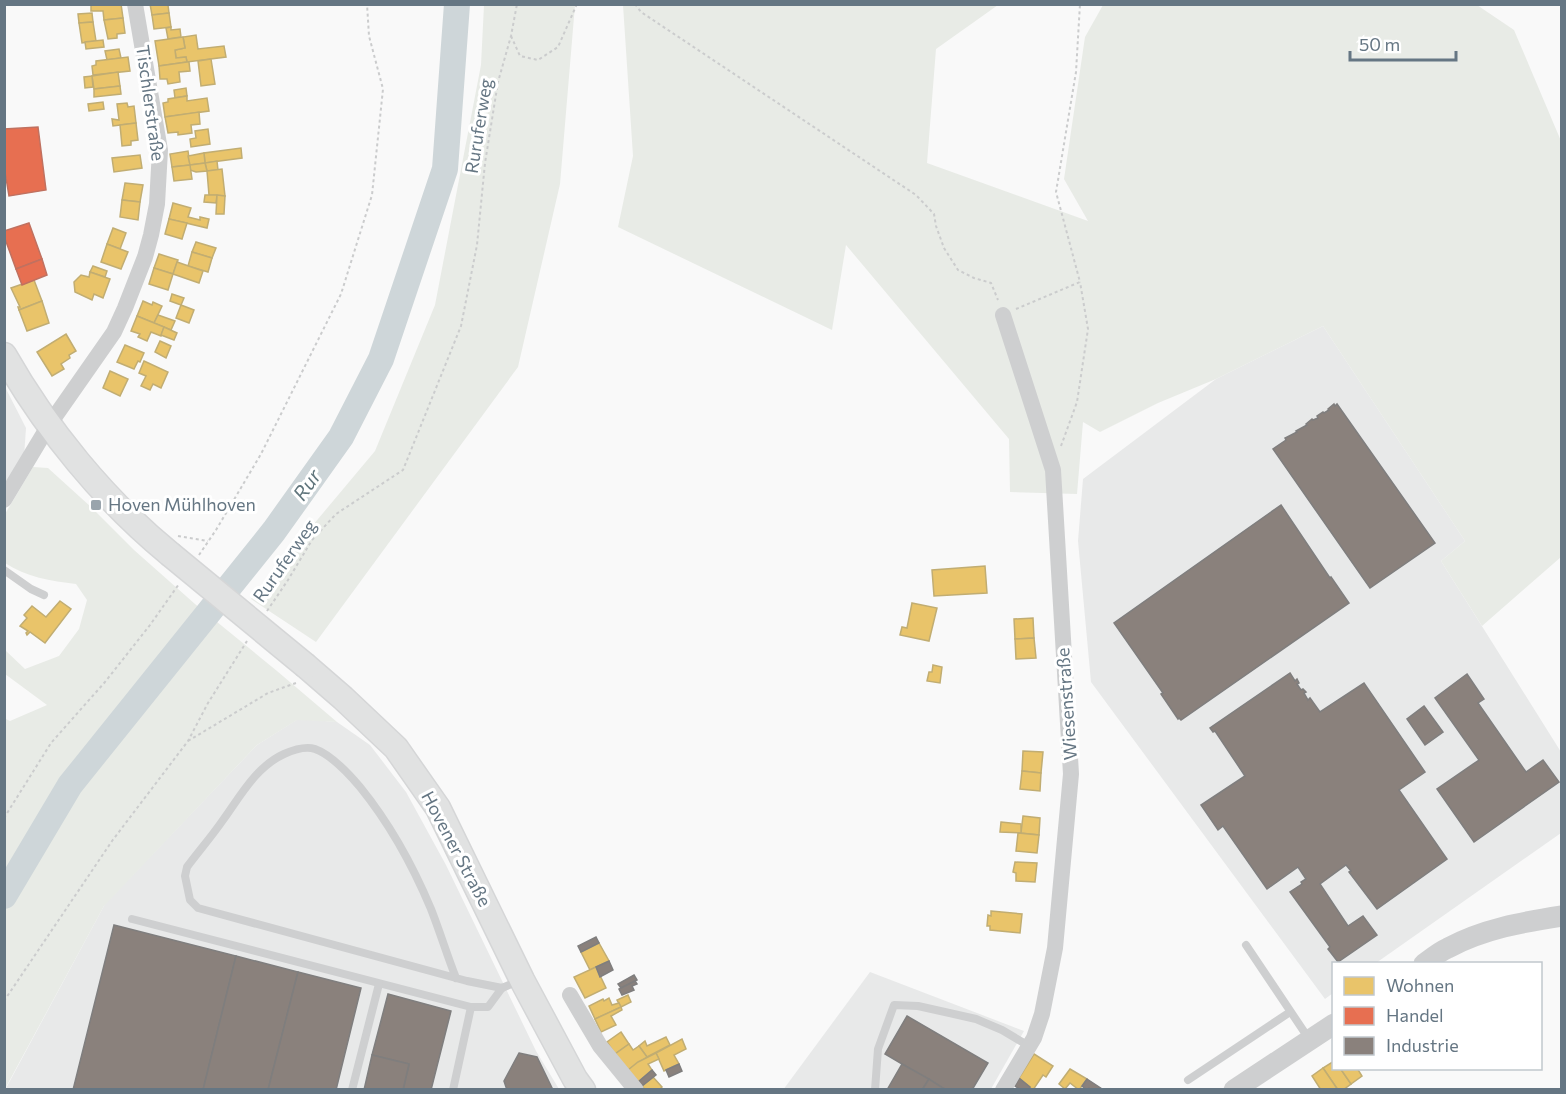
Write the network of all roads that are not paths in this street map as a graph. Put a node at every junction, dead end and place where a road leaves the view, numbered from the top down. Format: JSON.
{"nodes":[{"id":1,"x":135,"y":4,"type":"edge"},
{"id":2,"x":1003,"y":315,"type":"road end"},
{"id":3,"x":4,"y":355,"type":"edge"},
{"id":4,"x":49,"y":425,"type":"junction"},
{"id":5,"x":4,"y":500,"type":"edge"},
{"id":6,"x":4,"y":570,"type":"edge"},
{"id":7,"x":44,"y":595,"type":"dead end"},
{"id":8,"x":1562,"y":916,"type":"edge"},
{"id":9,"x":132,"y":919,"type":"dead end"},
{"id":10,"x":1246,"y":945,"type":"dead end"},
{"id":11,"x":1426,"y":962,"type":"edge"},
{"id":12,"x":456,"y":978,"type":"junction"},
{"id":13,"x":379,"y":984,"type":"junction"},
{"id":14,"x":512,"y":984,"type":"junction"},
{"id":15,"x":570,"y":995,"type":"dead end"},
{"id":16,"x":471,"y":1007,"type":"junction"},
{"id":17,"x":1290,"y":1011,"type":"junction"},
{"id":18,"x":1332,"y":1025,"type":"edge"},
{"id":19,"x":1309,"y":1040,"type":"junction"},
{"id":20,"x":1029,"y":1046,"type":"junction"},
{"id":21,"x":1188,"y":1080,"type":"dead end"},
{"id":22,"x":352,"y":1089,"type":"edge"},
{"id":23,"x":453,"y":1089,"type":"edge"},
{"id":24,"x":583,"y":1089,"type":"edge"},
{"id":25,"x":636,"y":1089,"type":"edge"},
{"id":26,"x":875,"y":1089,"type":"edge"},
{"id":27,"x":1003,"y":1089,"type":"edge"},
{"id":28,"x":1234,"y":1089,"type":"edge"}],
"edges":[{"from":1,"to":4,"type":"street","name":"Tischlerstraße"},
{"from":2,"to":20,"type":"street","name":"Wiesenstraße"},
{"from":3,"to":4,"type":"main road","name":"Hovener Straße"},
{"from":4,"to":5,"type":"street","name":"Tischlerstraße"},
{"from":4,"to":14,"type":"main road","name":"Hovener Straße","bridge":true},
{"from":6,"to":7,"type":"lane"},
{"from":8,"to":11,"type":"street"},
{"from":9,"to":13,"type":"lane"},
{"from":10,"to":17,"type":"lane"},
{"from":12,"to":12,"type":"lane"},
{"from":12,"to":14,"type":"lane"},
{"from":13,"to":16,"type":"lane"},
{"from":13,"to":22,"type":"lane"},
{"from":14,"to":16,"type":"lane"},
{"from":14,"to":24,"type":"main road","name":"Hovener Straße"},
{"from":15,"to":25,"type":"street"},
{"from":16,"to":23,"type":"lane"},
{"from":17,"to":19,"type":"lane"},
{"from":17,"to":21,"type":"lane"},
{"from":18,"to":19,"type":"street"},
{"from":19,"to":28,"type":"street"},
{"from":20,"to":26,"type":"lane"},
{"from":20,"to":27,"type":"street","name":"Wiesenstraße"}]}
